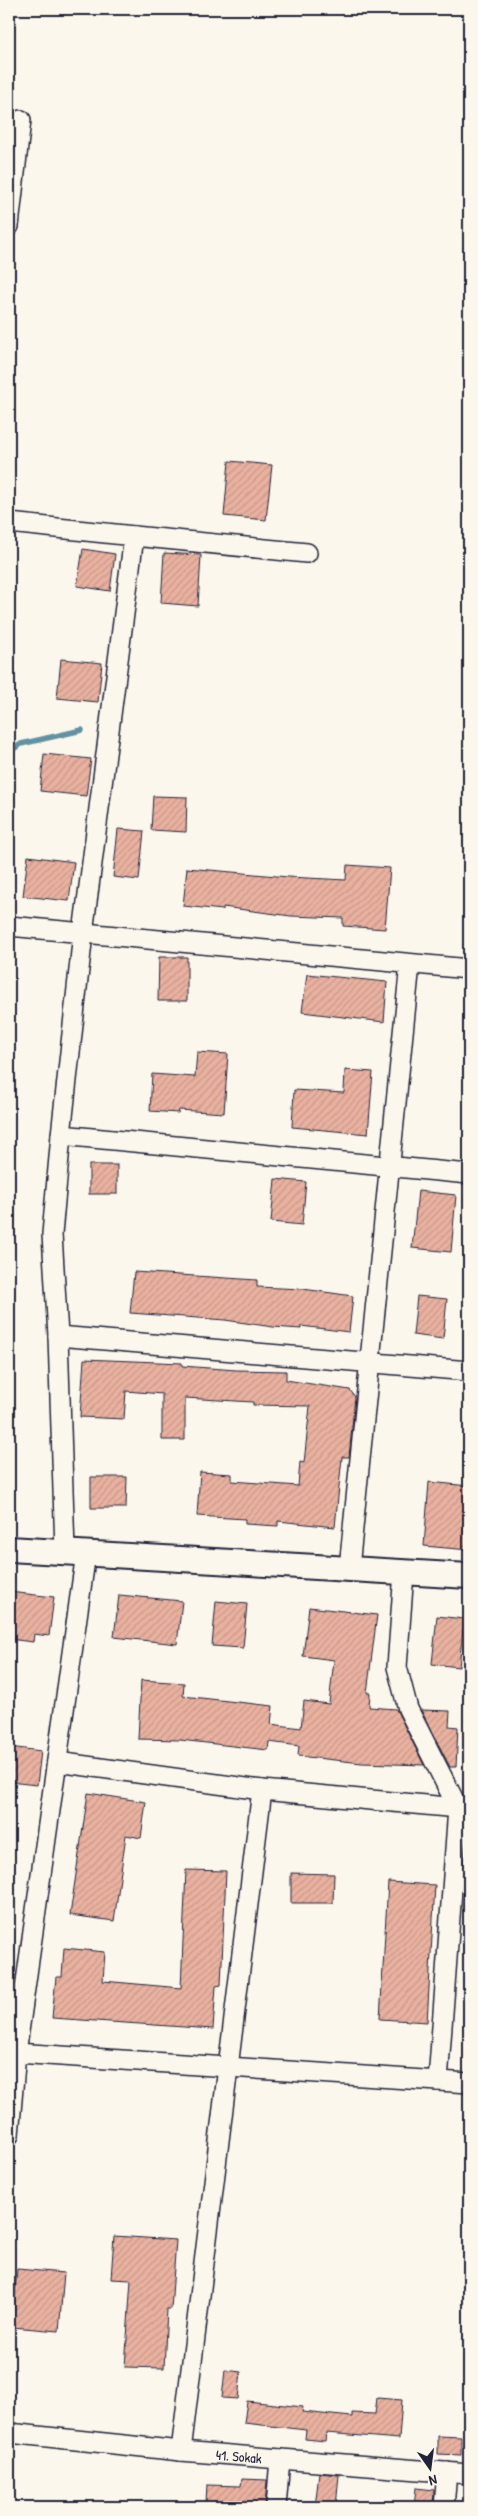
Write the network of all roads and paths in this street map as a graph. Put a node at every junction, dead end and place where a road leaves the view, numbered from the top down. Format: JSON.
{"nodes":[{"id":1,"x":21,"y":120,"type":"dead end"},
{"id":2,"x":9,"y":226,"type":"edge"},
{"id":3,"x":9,"y":523,"type":"edge"},
{"id":4,"x":134,"y":536,"type":"junction"},
{"id":5,"x":307,"y":552,"type":"dead end"},
{"id":6,"x":9,"y":926,"type":"edge"},
{"id":7,"x":83,"y":933,"type":"junction"},
{"id":8,"x":410,"y":964,"type":"junction"},
{"id":9,"x":469,"y":969,"type":"edge"},
{"id":10,"x":62,"y":1135,"type":"junction"},
{"id":11,"x":390,"y":1167,"type":"junction"},
{"id":12,"x":469,"y":1174,"type":"edge"},
{"id":13,"x":58,"y":1336,"type":"junction"},
{"id":14,"x":370,"y":1362,"type":"junction"},
{"id":15,"x":469,"y":1370,"type":"edge"},
{"id":16,"x":9,"y":1549,"type":"edge"},
{"id":17,"x":76,"y":1552,"type":"junction"},
{"id":18,"x":349,"y":1568,"type":"junction"},
{"id":19,"x":404,"y":1572,"type":"junction"},
{"id":20,"x":469,"y":1576,"type":"edge"},
{"id":21,"x":57,"y":1762,"type":"junction"},
{"id":22,"x":262,"y":1790,"type":"junction"},
{"id":23,"x":464,"y":1808,"type":"edge"},
{"id":24,"x":16,"y":2053,"type":"junction"},
{"id":25,"x":229,"y":2067,"type":"junction"},
{"id":26,"x":438,"y":2081,"type":"junction"},
{"id":27,"x":469,"y":2083,"type":"edge"},
{"id":28,"x":9,"y":2135,"type":"edge"},
{"id":29,"x":9,"y":2433,"type":"edge"},
{"id":30,"x":180,"y":2451,"type":"junction"},
{"id":31,"x":280,"y":2459,"type":"junction"},
{"id":32,"x":447,"y":2472,"type":"junction"},
{"id":33,"x":469,"y":2474,"type":"edge"},
{"id":34,"x":276,"y":2507,"type":"edge"},
{"id":35,"x":444,"y":2507,"type":"edge"}],
"edges":[{"from":1,"to":2,"type":"street"},
{"from":3,"to":4,"type":"street"},
{"from":4,"to":5,"type":"street"},
{"from":4,"to":7,"type":"street"},
{"from":6,"to":7,"type":"street"},
{"from":7,"to":8,"type":"street"},
{"from":7,"to":10,"type":"street"},
{"from":8,"to":9,"type":"street"},
{"from":8,"to":11,"type":"street"},
{"from":10,"to":11,"type":"street"},
{"from":10,"to":13,"type":"street"},
{"from":11,"to":12,"type":"street"},
{"from":11,"to":14,"type":"street"},
{"from":13,"to":14,"type":"street"},
{"from":13,"to":17,"type":"street"},
{"from":14,"to":15,"type":"street"},
{"from":14,"to":18,"type":"street"},
{"from":16,"to":17,"type":"street"},
{"from":17,"to":18,"type":"street"},
{"from":17,"to":21,"type":"street"},
{"from":18,"to":19,"type":"street"},
{"from":19,"to":20,"type":"street"},
{"from":19,"to":23,"type":"street"},
{"from":21,"to":22,"type":"street"},
{"from":21,"to":24,"type":"street"},
{"from":22,"to":23,"type":"street"},
{"from":22,"to":25,"type":"street"},
{"from":23,"to":26,"type":"street"},
{"from":24,"to":25,"type":"street"},
{"from":24,"to":28,"type":"street"},
{"from":25,"to":26,"type":"street"},
{"from":25,"to":30,"type":"street"},
{"from":26,"to":27,"type":"street"},
{"from":29,"to":30,"type":"street","name":"41. Sokak"},
{"from":30,"to":31,"type":"street","name":"41. Sokak"},
{"from":31,"to":32,"type":"street","name":"41. Sokak"},
{"from":31,"to":34,"type":"street"},
{"from":32,"to":33,"type":"street","name":"41. Sokak"},
{"from":32,"to":35,"type":"street"}]}
